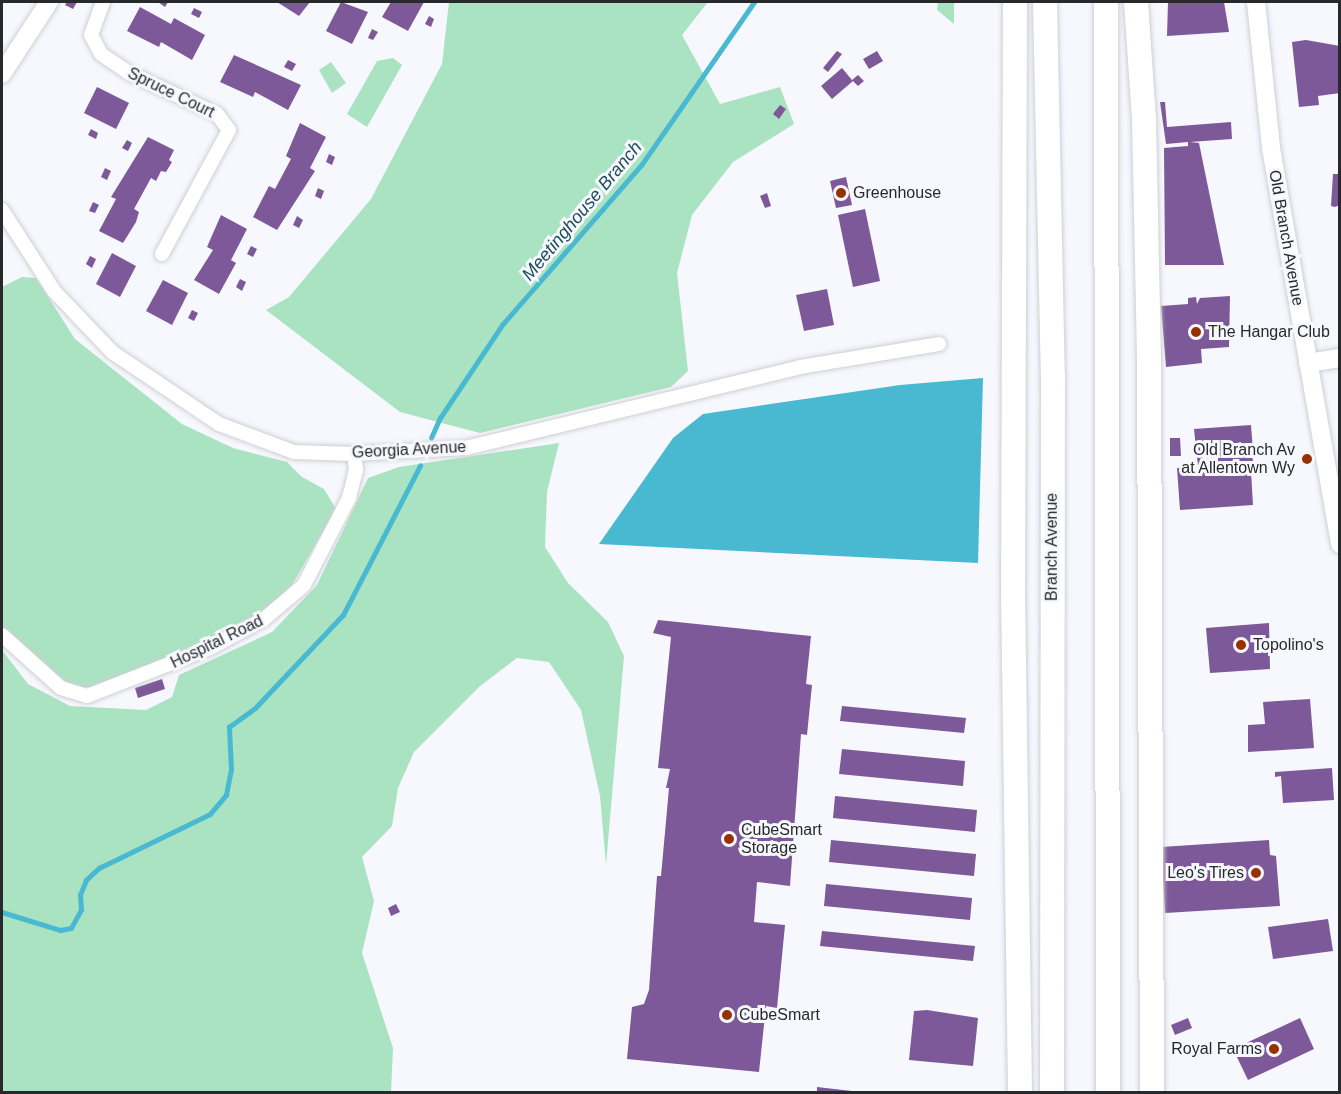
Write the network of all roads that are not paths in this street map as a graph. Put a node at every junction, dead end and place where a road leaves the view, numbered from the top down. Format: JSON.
{"nodes":[{"id":1,"x":49,"y":2,"type":"edge"},
{"id":2,"x":103,"y":2,"type":"edge"},
{"id":3,"x":1015,"y":2,"type":"edge"},
{"id":4,"x":1045,"y":2,"type":"edge"},
{"id":5,"x":1106,"y":2,"type":"edge"},
{"id":6,"x":1136,"y":2,"type":"edge"},
{"id":7,"x":1256,"y":2,"type":"edge"},
{"id":8,"x":2,"y":74,"type":"edge"},
{"id":9,"x":2,"y":210,"type":"edge"},
{"id":10,"x":162,"y":254,"type":"dead end"},
{"id":11,"x":939,"y":344,"type":"dead end"},
{"id":12,"x":1340,"y":358,"type":"edge"},
{"id":13,"x":1308,"y":363,"type":"junction"},
{"id":14,"x":354,"y":454,"type":"junction"},
{"id":15,"x":1340,"y":544,"type":"edge"},
{"id":16,"x":2,"y":635,"type":"edge"},
{"id":17,"x":1020,"y":1034,"type":"junction"},
{"id":18,"x":1014,"y":1092,"type":"edge"},
{"id":19,"x":1020,"y":1092,"type":"edge"},
{"id":20,"x":1052,"y":1092,"type":"edge"},
{"id":21,"x":1108,"y":1092,"type":"edge"},
{"id":22,"x":1152,"y":1092,"type":"edge"}],
"edges":[{"from":1,"to":8,"type":"main road"},
{"from":2,"to":10,"type":"street","name":"Spruce Court"},
{"from":3,"to":17,"type":"highway"},
{"from":4,"to":20,"type":"highway","name":"Branch Avenue"},
{"from":5,"to":21,"type":"highway"},
{"from":6,"to":22,"type":"highway"},
{"from":7,"to":13,"type":"main road","name":"Old Branch Avenue"},
{"from":9,"to":14,"type":"street","name":"Georgia Avenue"},
{"from":11,"to":14,"type":"street","name":"Georgia Avenue"},
{"from":12,"to":13,"type":"main road"},
{"from":13,"to":15,"type":"main road","name":"Old Branch Avenue"},
{"from":14,"to":16,"type":"street","name":"Hospital Road"},
{"from":17,"to":18,"type":"highway"},
{"from":17,"to":19,"type":"highway"}]}
